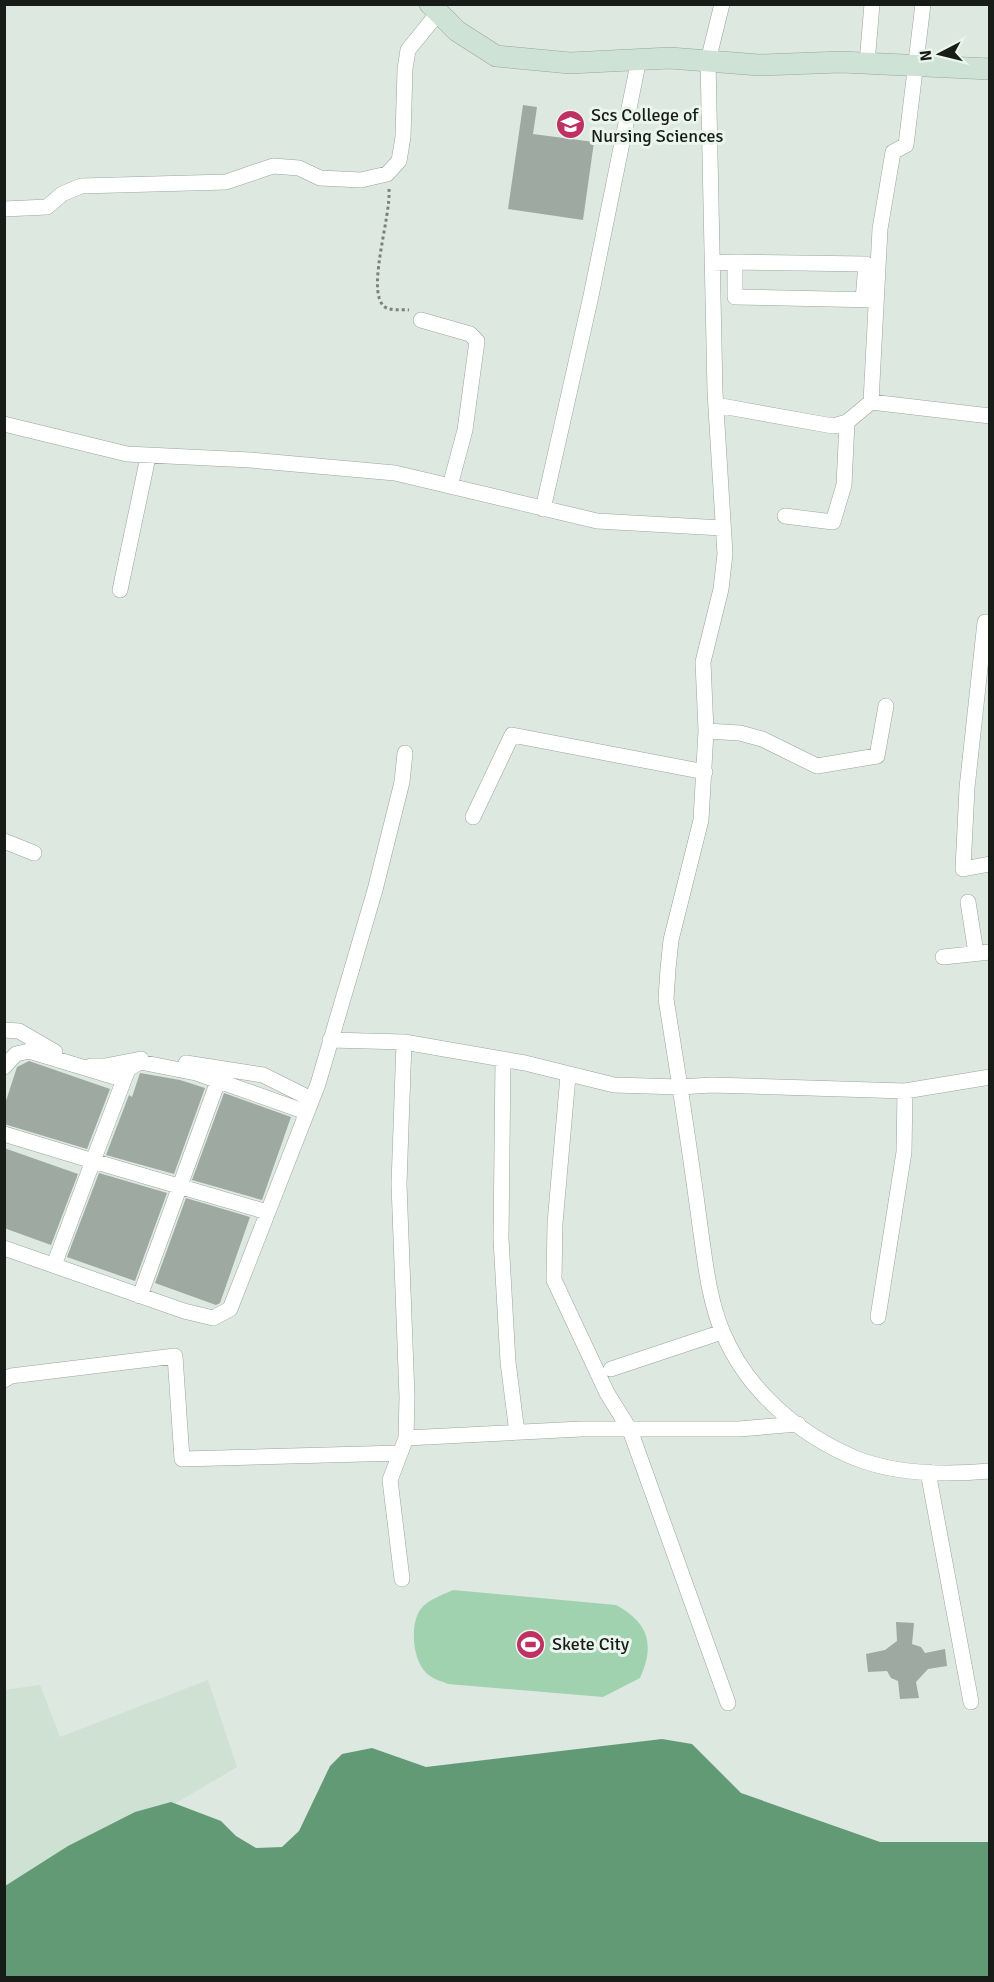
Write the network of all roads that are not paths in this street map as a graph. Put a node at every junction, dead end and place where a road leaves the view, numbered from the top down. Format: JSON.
{"nodes":[{"id":1,"x":722,"y":4,"type":"edge"},
{"id":2,"x":872,"y":4,"type":"edge"},
{"id":3,"x":923,"y":4,"type":"edge"},
{"id":4,"x":434,"y":9,"type":"edge"},
{"id":5,"x":639,"y":59,"type":"junction"},
{"id":6,"x":708,"y":61,"type":"junction"},
{"id":7,"x":867,"y":63,"type":"junction"},
{"id":8,"x":914,"y":66,"type":"junction"},
{"id":9,"x":990,"y":69,"type":"edge"},
{"id":10,"x":4,"y":209,"type":"edge"},
{"id":11,"x":735,"y":262,"type":"junction"},
{"id":12,"x":712,"y":263,"type":"junction"},
{"id":13,"x":870,"y":300,"type":"junction"},
{"id":14,"x":421,"y":320,"type":"road end"},
{"id":15,"x":871,"y":402,"type":"junction"},
{"id":16,"x":716,"y":405,"type":"junction"},
{"id":17,"x":990,"y":416,"type":"edge"},
{"id":18,"x":847,"y":422,"type":"junction"},
{"id":19,"x":4,"y":424,"type":"edge"},
{"id":20,"x":148,"y":457,"type":"junction"},
{"id":21,"x":450,"y":486,"type":"junction"},
{"id":22,"x":543,"y":508,"type":"junction"},
{"id":23,"x":785,"y":516,"type":"dead end"},
{"id":24,"x":722,"y":528,"type":"junction"},
{"id":25,"x":120,"y":590,"type":"dead end"},
{"id":26,"x":985,"y":622,"type":"dead end"},
{"id":27,"x":983,"y":701,"type":"edge"},
{"id":28,"x":886,"y":706,"type":"dead end"},
{"id":29,"x":706,"y":731,"type":"junction"},
{"id":30,"x":405,"y":753,"type":"dead end"},
{"id":31,"x":705,"y":772,"type":"junction"},
{"id":32,"x":473,"y":817,"type":"dead end"},
{"id":33,"x":4,"y":841,"type":"edge"},
{"id":34,"x":33,"y":854,"type":"dead end"},
{"id":35,"x":990,"y":864,"type":"edge"},
{"id":36,"x":968,"y":903,"type":"dead end"},
{"id":37,"x":983,"y":952,"type":"edge"},
{"id":38,"x":943,"y":957,"type":"dead end"},
{"id":39,"x":4,"y":1030,"type":"edge"},
{"id":40,"x":330,"y":1041,"type":"junction"},
{"id":41,"x":404,"y":1042,"type":"junction"},
{"id":42,"x":503,"y":1060,"type":"junction"},
{"id":43,"x":4,"y":1067,"type":"edge"},
{"id":44,"x":127,"y":1072,"type":"junction"},
{"id":45,"x":568,"y":1076,"type":"junction"},
{"id":46,"x":990,"y":1077,"type":"edge"},
{"id":47,"x":218,"y":1081,"type":"junction"},
{"id":48,"x":680,"y":1087,"type":"junction"},
{"id":49,"x":905,"y":1092,"type":"junction"},
{"id":50,"x":308,"y":1106,"type":"junction"},
{"id":51,"x":4,"y":1134,"type":"edge"},
{"id":52,"x":93,"y":1161,"type":"junction"},
{"id":53,"x":181,"y":1186,"type":"junction"},
{"id":54,"x":267,"y":1212,"type":"junction"},
{"id":55,"x":4,"y":1248,"type":"edge"},
{"id":56,"x":54,"y":1265,"type":"junction"},
{"id":57,"x":140,"y":1296,"type":"junction"},
{"id":58,"x":878,"y":1317,"type":"dead end"},
{"id":59,"x":722,"y":1332,"type":"junction"},
{"id":60,"x":611,"y":1369,"type":"dead end"},
{"id":61,"x":4,"y":1380,"type":"edge"},
{"id":62,"x":798,"y":1424,"type":"junction"},
{"id":63,"x":630,"y":1430,"type":"junction"},
{"id":64,"x":517,"y":1433,"type":"junction"},
{"id":65,"x":406,"y":1438,"type":"junction"},
{"id":66,"x":400,"y":1454,"type":"junction"},
{"id":67,"x":990,"y":1471,"type":"edge"},
{"id":68,"x":928,"y":1472,"type":"junction"},
{"id":69,"x":402,"y":1579,"type":"dead end"},
{"id":70,"x":971,"y":1702,"type":"dead end"},
{"id":71,"x":728,"y":1703,"type":"dead end"}],
"edges":[{"from":1,"to":6,"type":"street"},
{"from":2,"to":7,"type":"street"},
{"from":3,"to":8,"type":"street"},
{"from":4,"to":5,"type":"street"},
{"from":4,"to":10,"type":"street"},
{"from":5,"to":6,"type":"street"},
{"from":5,"to":22,"type":"street"},
{"from":6,"to":7,"type":"street"},
{"from":6,"to":12,"type":"street"},
{"from":7,"to":8,"type":"street"},
{"from":8,"to":9,"type":"street"},
{"from":8,"to":13,"type":"street"},
{"from":11,"to":12,"type":"street"},
{"from":11,"to":13,"type":"street"},
{"from":11,"to":13,"type":"street"},
{"from":12,"to":16,"type":"street"},
{"from":13,"to":15,"type":"street"},
{"from":14,"to":21,"type":"street"},
{"from":15,"to":17,"type":"street"},
{"from":15,"to":18,"type":"street"},
{"from":16,"to":18,"type":"street"},
{"from":16,"to":24,"type":"street"},
{"from":18,"to":23,"type":"street"},
{"from":19,"to":20,"type":"street"},
{"from":20,"to":21,"type":"street"},
{"from":20,"to":25,"type":"street"},
{"from":21,"to":22,"type":"street"},
{"from":22,"to":24,"type":"street"},
{"from":24,"to":29,"type":"street"},
{"from":26,"to":27,"type":"street"},
{"from":27,"to":35,"type":"street"},
{"from":28,"to":29,"type":"street"},
{"from":29,"to":31,"type":"street"},
{"from":30,"to":40,"type":"street"},
{"from":31,"to":32,"type":"street"},
{"from":31,"to":48,"type":"street"},
{"from":33,"to":34,"type":"street"},
{"from":36,"to":37,"type":"street"},
{"from":37,"to":38,"type":"street"},
{"from":39,"to":50,"type":"street"},
{"from":40,"to":41,"type":"street"},
{"from":40,"to":50,"type":"street"},
{"from":41,"to":42,"type":"street"},
{"from":41,"to":65,"type":"street"},
{"from":42,"to":45,"type":"street"},
{"from":42,"to":64,"type":"street"},
{"from":43,"to":44,"type":"street"},
{"from":44,"to":47,"type":"street"},
{"from":44,"to":52,"type":"street"},
{"from":45,"to":48,"type":"street"},
{"from":45,"to":63,"type":"street"},
{"from":46,"to":49,"type":"street"},
{"from":47,"to":50,"type":"street"},
{"from":47,"to":53,"type":"street"},
{"from":48,"to":49,"type":"street"},
{"from":48,"to":59,"type":"street"},
{"from":49,"to":58,"type":"street"},
{"from":50,"to":54,"type":"street"},
{"from":51,"to":52,"type":"street"},
{"from":52,"to":53,"type":"street"},
{"from":52,"to":56,"type":"street"},
{"from":53,"to":54,"type":"street"},
{"from":53,"to":57,"type":"street"},
{"from":54,"to":57,"type":"street"},
{"from":55,"to":56,"type":"street"},
{"from":56,"to":57,"type":"street"},
{"from":59,"to":60,"type":"street"},
{"from":59,"to":62,"type":"street"},
{"from":61,"to":66,"type":"street"},
{"from":62,"to":63,"type":"street"},
{"from":62,"to":68,"type":"street"},
{"from":63,"to":64,"type":"street"},
{"from":63,"to":71,"type":"street"},
{"from":64,"to":65,"type":"street"},
{"from":65,"to":66,"type":"street"},
{"from":66,"to":69,"type":"street"},
{"from":67,"to":68,"type":"street"},
{"from":68,"to":70,"type":"street"}]}
